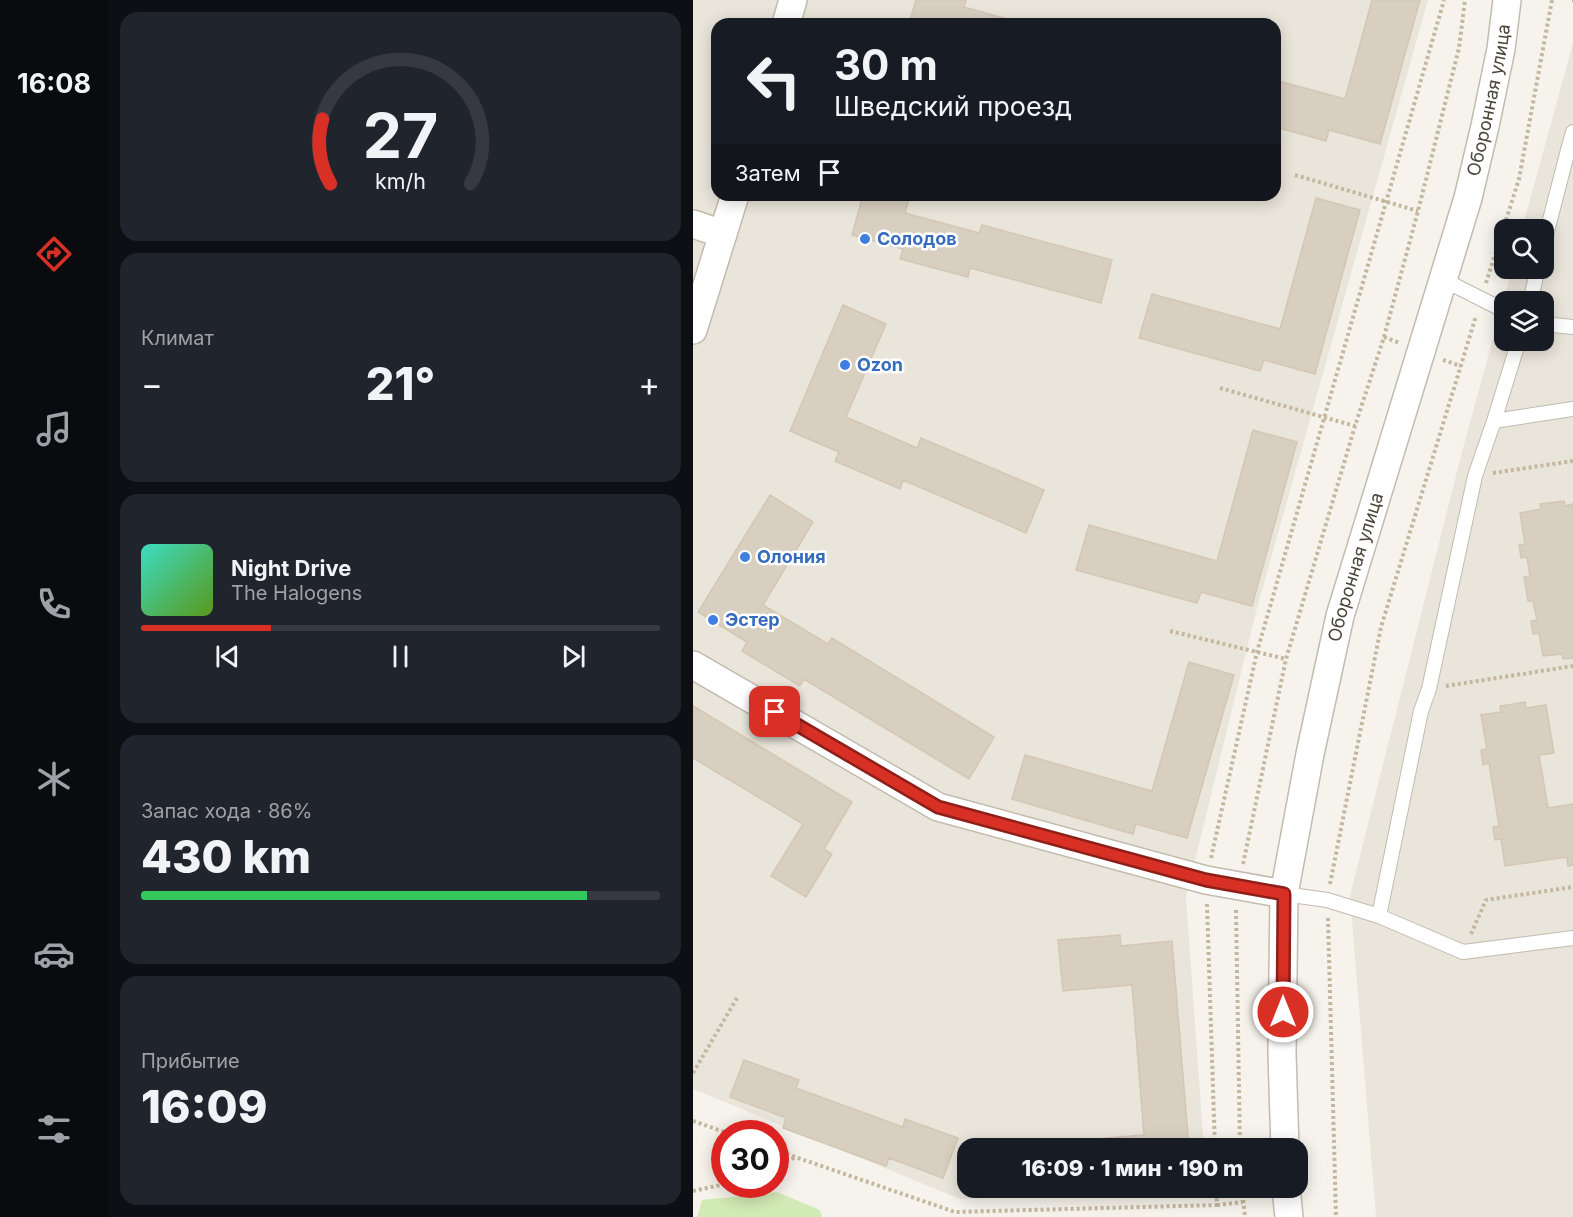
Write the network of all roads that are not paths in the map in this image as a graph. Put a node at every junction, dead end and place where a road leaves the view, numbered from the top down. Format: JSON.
{"nodes":[{"id":1,"x":793,"y":0,"type":"edge"},
{"id":2,"x":1507,"y":0,"type":"edge"},
{"id":3,"x":788,"y":18,"type":"edge"},
{"id":4,"x":1573,"y":132,"type":"edge"},
{"id":5,"x":1570,"y":150,"type":"edge"},
{"id":6,"x":733,"y":201,"type":"edge"},
{"id":7,"x":1551,"y":219,"type":"edge"},
{"id":8,"x":693,"y":224,"type":"edge"},
{"id":9,"x":723,"y":234,"type":"junction"},
{"id":10,"x":1442,"y":279,"type":"junction"},
{"id":11,"x":1494,"y":306,"type":"edge"},
{"id":12,"x":1554,"y":325,"type":"edge"},
{"id":13,"x":1573,"y":327,"type":"edge"},
{"id":14,"x":693,"y":330,"type":"edge"},
{"id":15,"x":1516,"y":351,"type":"edge"},
{"id":16,"x":1573,"y":410,"type":"edge"},
{"id":17,"x":1494,"y":421,"type":"junction"},
{"id":18,"x":693,"y":665,"type":"edge"},
{"id":19,"x":1284,"y":894,"type":"junction"},
{"id":20,"x":1379,"y":916,"type":"junction"},
{"id":21,"x":1573,"y":938,"type":"edge"},
{"id":22,"x":1285,"y":1138,"type":"edge"},
{"id":23,"x":1287,"y":1198,"type":"edge"},
{"id":24,"x":1289,"y":1217,"type":"edge"}],
"edges":[{"from":1,"to":3,"type":"street"},
{"from":2,"to":10,"type":"street","name":"Оборонная улица"},
{"from":4,"to":5,"type":"lane"},
{"from":5,"to":7,"type":"lane"},
{"from":6,"to":9,"type":"street"},
{"from":8,"to":9,"type":"street"},
{"from":9,"to":14,"type":"street"},
{"from":10,"to":11,"type":"lane"},
{"from":10,"to":19,"type":"street","name":"Оборонная улица"},
{"from":12,"to":13,"type":"lane"},
{"from":15,"to":17,"type":"lane"},
{"from":16,"to":17,"type":"lane"},
{"from":17,"to":20,"type":"lane"},
{"from":18,"to":19,"type":"street"},
{"from":19,"to":20,"type":"lane"},
{"from":19,"to":22,"type":"street","name":"Оборонная улица"},
{"from":20,"to":21,"type":"lane"},
{"from":23,"to":24,"type":"street"}]}
